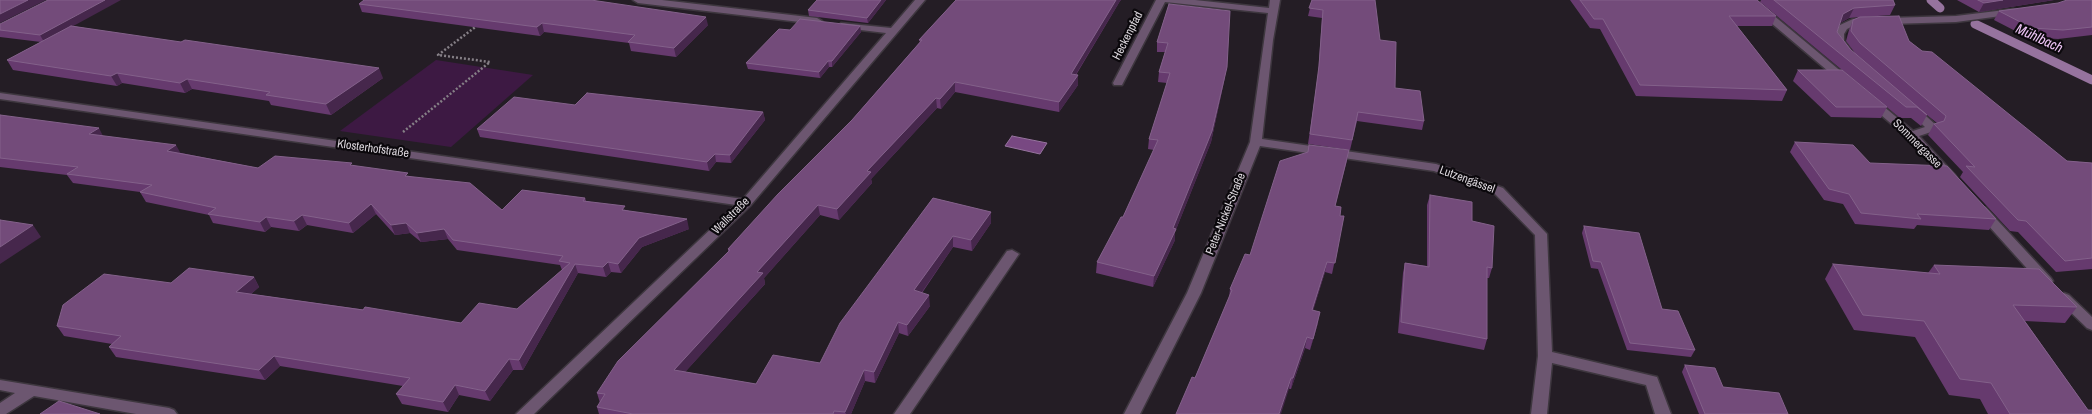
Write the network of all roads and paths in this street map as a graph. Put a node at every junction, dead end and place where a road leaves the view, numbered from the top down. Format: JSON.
{"nodes":[{"id":1,"x":638,"y":0,"type":"edge"},
{"id":2,"x":920,"y":0,"type":"edge"},
{"id":3,"x":1160,"y":0,"type":"edge"},
{"id":4,"x":1168,"y":0,"type":"edge"},
{"id":5,"x":1747,"y":1,"type":"edge"},
{"id":6,"x":1274,"y":6,"type":"edge"},
{"id":7,"x":2025,"y":11,"type":"edge"},
{"id":8,"x":483,"y":22,"type":"edge"},
{"id":9,"x":895,"y":31,"type":"junction"},
{"id":10,"x":1850,"y":56,"type":"edge"},
{"id":11,"x":1118,"y":84,"type":"dead end"},
{"id":12,"x":0,"y":96,"type":"edge"},
{"id":13,"x":1906,"y":104,"type":"edge"},
{"id":14,"x":1911,"y":135,"type":"junction"},
{"id":15,"x":1256,"y":142,"type":"junction"},
{"id":16,"x":381,"y":150,"type":"junction"},
{"id":17,"x":1958,"y":185,"type":"edge"},
{"id":18,"x":1971,"y":200,"type":"edge"},
{"id":19,"x":746,"y":203,"type":"junction"},
{"id":20,"x":1012,"y":254,"type":"dead end"},
{"id":21,"x":2092,"y":325,"type":"edge"},
{"id":22,"x":1545,"y":356,"type":"junction"},
{"id":23,"x":0,"y":386,"type":"edge"},
{"id":24,"x":29,"y":392,"type":"junction"},
{"id":25,"x":0,"y":410,"type":"edge"},
{"id":26,"x":169,"y":414,"type":"edge"},
{"id":27,"x":524,"y":414,"type":"edge"},
{"id":28,"x":902,"y":414,"type":"edge"},
{"id":29,"x":1132,"y":414,"type":"edge"},
{"id":30,"x":1539,"y":414,"type":"edge"},
{"id":31,"x":1663,"y":414,"type":"edge"}],
"edges":[{"from":1,"to":9,"type":"street"},
{"from":2,"to":9,"type":"street","name":"Wallstraße"},
{"from":3,"to":11,"type":"street","name":"Heckenpfad"},
{"from":4,"to":6,"type":"street"},
{"from":5,"to":14,"type":"street","name":"Sommergasse"},
{"from":6,"to":15,"type":"street","name":"Peter-Nickel-Straße"},
{"from":7,"to":10,"type":"street"},
{"from":8,"to":16,"type":"path"},
{"from":9,"to":19,"type":"street","name":"Wallstraße"},
{"from":12,"to":16,"type":"street","name":"Klosterhofstraße"},
{"from":13,"to":14,"type":"street"},
{"from":14,"to":17,"type":"street","name":"Sommergasse"},
{"from":15,"to":22,"type":"street","name":"Lutzengässel"},
{"from":15,"to":29,"type":"street","name":"Peter-Nickel-Straße"},
{"from":16,"to":19,"type":"street","name":"Klosterhofstraße"},
{"from":18,"to":21,"type":"street"},
{"from":19,"to":27,"type":"street","name":"Wallstraße"},
{"from":20,"to":28,"type":"street"},
{"from":22,"to":30,"type":"street","name":"Lutzengässel"},
{"from":22,"to":31,"type":"street"},
{"from":23,"to":24,"type":"street"},
{"from":24,"to":25,"type":"street"},
{"from":24,"to":26,"type":"street"}]}
